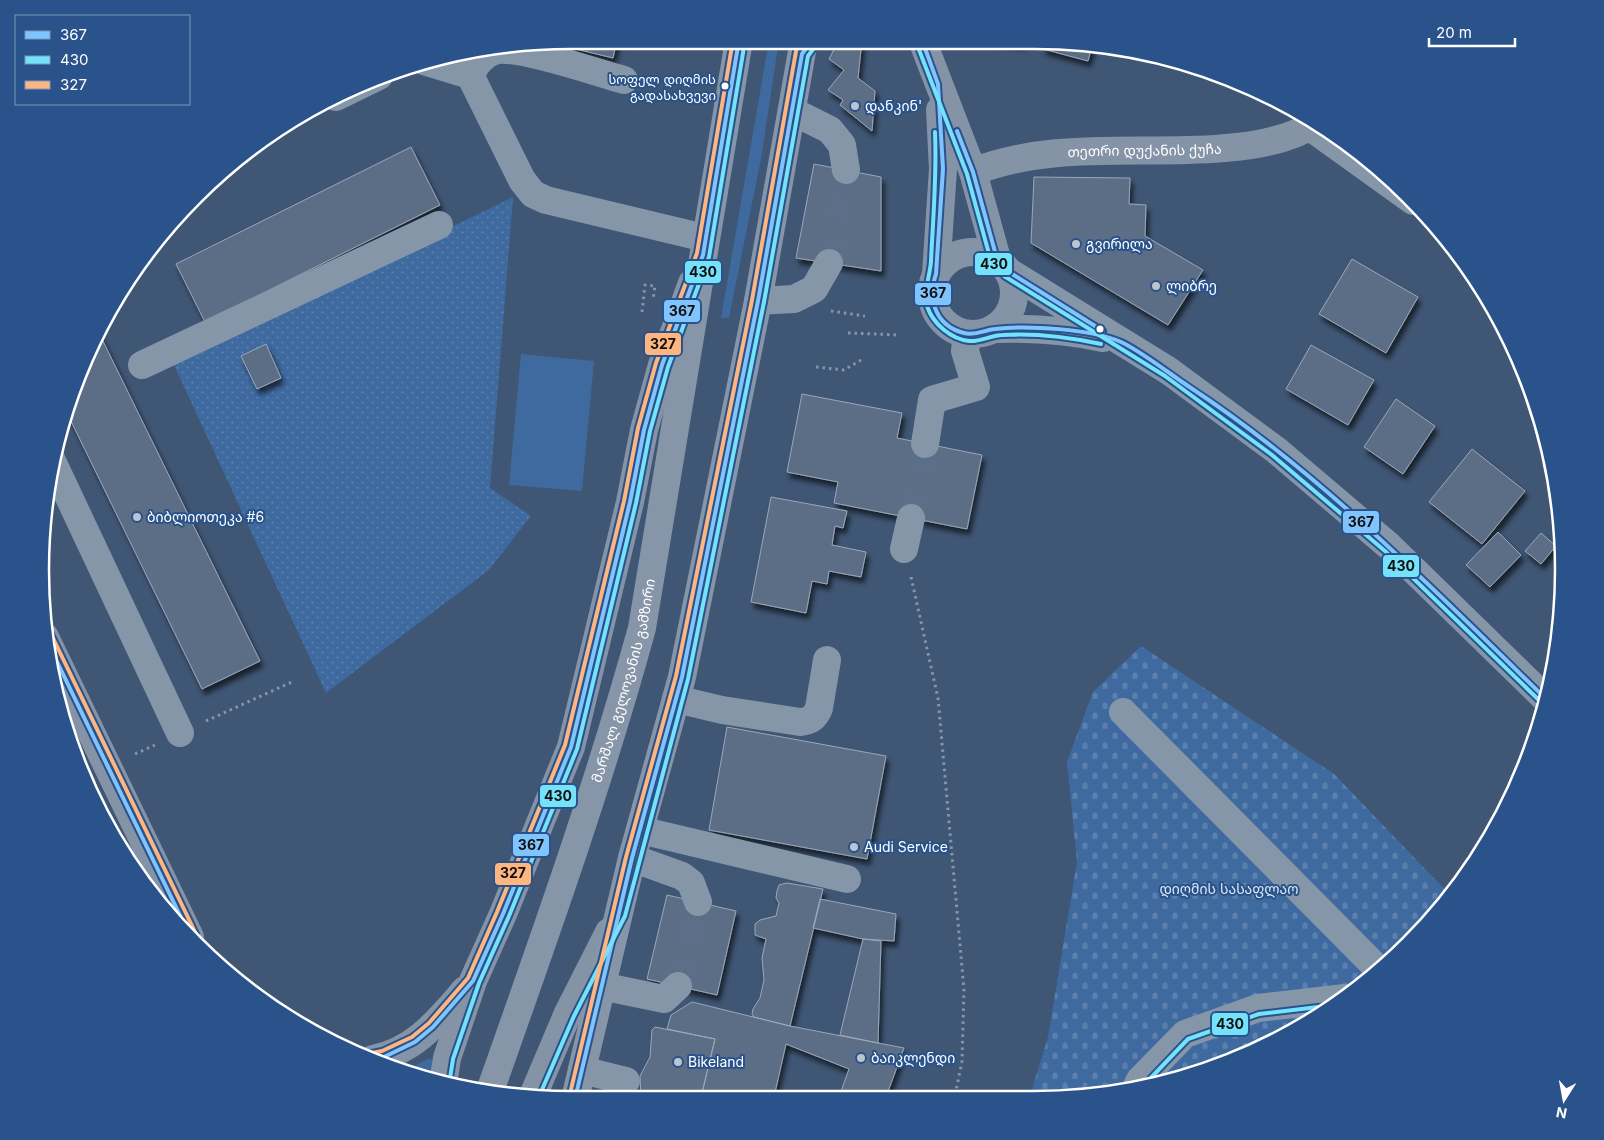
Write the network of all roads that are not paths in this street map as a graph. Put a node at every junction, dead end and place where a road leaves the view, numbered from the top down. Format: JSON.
{"nodes":[{"id":1,"x":737,"y":49,"type":"edge"},
{"id":2,"x":805,"y":49,"type":"edge"},
{"id":3,"x":925,"y":49,"type":"edge"},
{"id":4,"x":525,"y":51,"type":"edge"},
{"id":5,"x":487,"y":56,"type":"edge"},
{"id":6,"x":440,"y":66,"type":"edge"},
{"id":7,"x":470,"y":75,"type":"junction"},
{"id":8,"x":624,"y":80,"type":"dead end"},
{"id":9,"x":938,"y":84,"type":"junction"},
{"id":10,"x":792,"y":110,"type":"junction"},
{"id":11,"x":1308,"y":127,"type":"edge"},
{"id":12,"x":846,"y":170,"type":"tunnel mouth"},
{"id":13,"x":972,"y":172,"type":"junction"},
{"id":14,"x":439,"y":225,"type":"dead end"},
{"id":15,"x":704,"y":246,"type":"junction"},
{"id":16,"x":829,"y":263,"type":"tunnel mouth"},
{"id":17,"x":1003,"y":266,"type":"junction"},
{"id":18,"x":936,"y":274,"type":"junction"},
{"id":19,"x":758,"y":301,"type":"junction"},
{"id":20,"x":993,"y":329,"type":"junction"},
{"id":21,"x":966,"y":334,"type":"junction"},
{"id":22,"x":1121,"y":342,"type":"junction"},
{"id":23,"x":142,"y":365,"type":"dead end"},
{"id":24,"x":925,"y":444,"type":"tunnel mouth"},
{"id":25,"x":58,"y":474,"type":"edge"},
{"id":26,"x":911,"y":518,"type":"tunnel mouth"},
{"id":27,"x":904,"y":549,"type":"road end"},
{"id":28,"x":827,"y":660,"type":"dead end"},
{"id":29,"x":58,"y":665,"type":"edge"},
{"id":30,"x":1540,"y":693,"type":"edge"},
{"id":31,"x":676,"y":699,"type":"junction"},
{"id":32,"x":1123,"y":712,"type":"dead end"},
{"id":33,"x":180,"y":733,"type":"road end"},
{"id":34,"x":640,"y":830,"type":"junction"},
{"id":35,"x":632,"y":858,"type":"junction"},
{"id":36,"x":847,"y":879,"type":"dead end"},
{"id":37,"x":698,"y":902,"type":"tunnel mouth"},
{"id":38,"x":619,"y":914,"type":"junction"},
{"id":39,"x":180,"y":916,"type":"edge"},
{"id":40,"x":1374,"y":966,"type":"edge"},
{"id":41,"x":473,"y":981,"type":"junction"},
{"id":42,"x":601,"y":986,"type":"junction"},
{"id":43,"x":678,"y":986,"type":"dead end"},
{"id":44,"x":1328,"y":1000,"type":"edge"},
{"id":45,"x":382,"y":1056,"type":"edge"},
{"id":46,"x":582,"y":1070,"type":"junction"},
{"id":47,"x":445,"y":1075,"type":"edge"},
{"id":48,"x":1140,"y":1080,"type":"edge"},
{"id":49,"x":626,"y":1081,"type":"dead end"},
{"id":50,"x":492,"y":1085,"type":"edge"},
{"id":51,"x":535,"y":1090,"type":"edge"},
{"id":52,"x":577,"y":1091,"type":"edge"}],
"edges":[{"from":1,"to":15,"type":"highway","name":"მარშალ გელოვანის გამზირი"},
{"from":2,"to":10,"type":"highway"},
{"from":3,"to":9,"type":"main road"},
{"from":4,"to":8,"type":"street"},
{"from":5,"to":7,"type":"street"},
{"from":6,"to":7,"type":"street"},
{"from":7,"to":15,"type":"street"},
{"from":9,"to":13,"type":"main road"},
{"from":9,"to":18,"type":"main road"},
{"from":10,"to":12,"type":"street"},
{"from":10,"to":19,"type":"highway"},
{"from":11,"to":13,"type":"main road","name":"თეთრი დუქანის ქუჩა"},
{"from":13,"to":17,"type":"main road"},
{"from":14,"to":23,"type":"street"},
{"from":15,"to":41,"type":"main road","name":"მარშალ გელოვანის გამზირი"},
{"from":15,"to":50,"type":"highway","name":"მარშალ გელოვანის გამზირი"},
{"from":16,"to":19,"type":"street"},
{"from":17,"to":18,"type":"main road"},
{"from":17,"to":20,"type":"main road"},
{"from":17,"to":22,"type":"street"},
{"from":18,"to":21,"type":"main road"},
{"from":19,"to":31,"type":"highway"},
{"from":20,"to":21,"type":"main road"},
{"from":20,"to":22,"type":"street"},
{"from":21,"to":24,"type":"street"},
{"from":22,"to":30,"type":"street"},
{"from":25,"to":33,"type":"street"},
{"from":26,"to":27,"type":"street"},
{"from":28,"to":31,"type":"street"},
{"from":29,"to":39,"type":"main road"},
{"from":31,"to":34,"type":"highway"},
{"from":32,"to":40,"type":"street"},
{"from":34,"to":35,"type":"highway"},
{"from":34,"to":36,"type":"street"},
{"from":35,"to":37,"type":"street"},
{"from":35,"to":38,"type":"highway"},
{"from":38,"to":42,"type":"highway"},
{"from":38,"to":51,"type":"main road"},
{"from":41,"to":45,"type":"main road"},
{"from":41,"to":47,"type":"main road"},
{"from":42,"to":43,"type":"street"},
{"from":42,"to":46,"type":"highway"},
{"from":44,"to":48,"type":"street"},
{"from":46,"to":49,"type":"street"},
{"from":46,"to":52,"type":"highway"}]}
